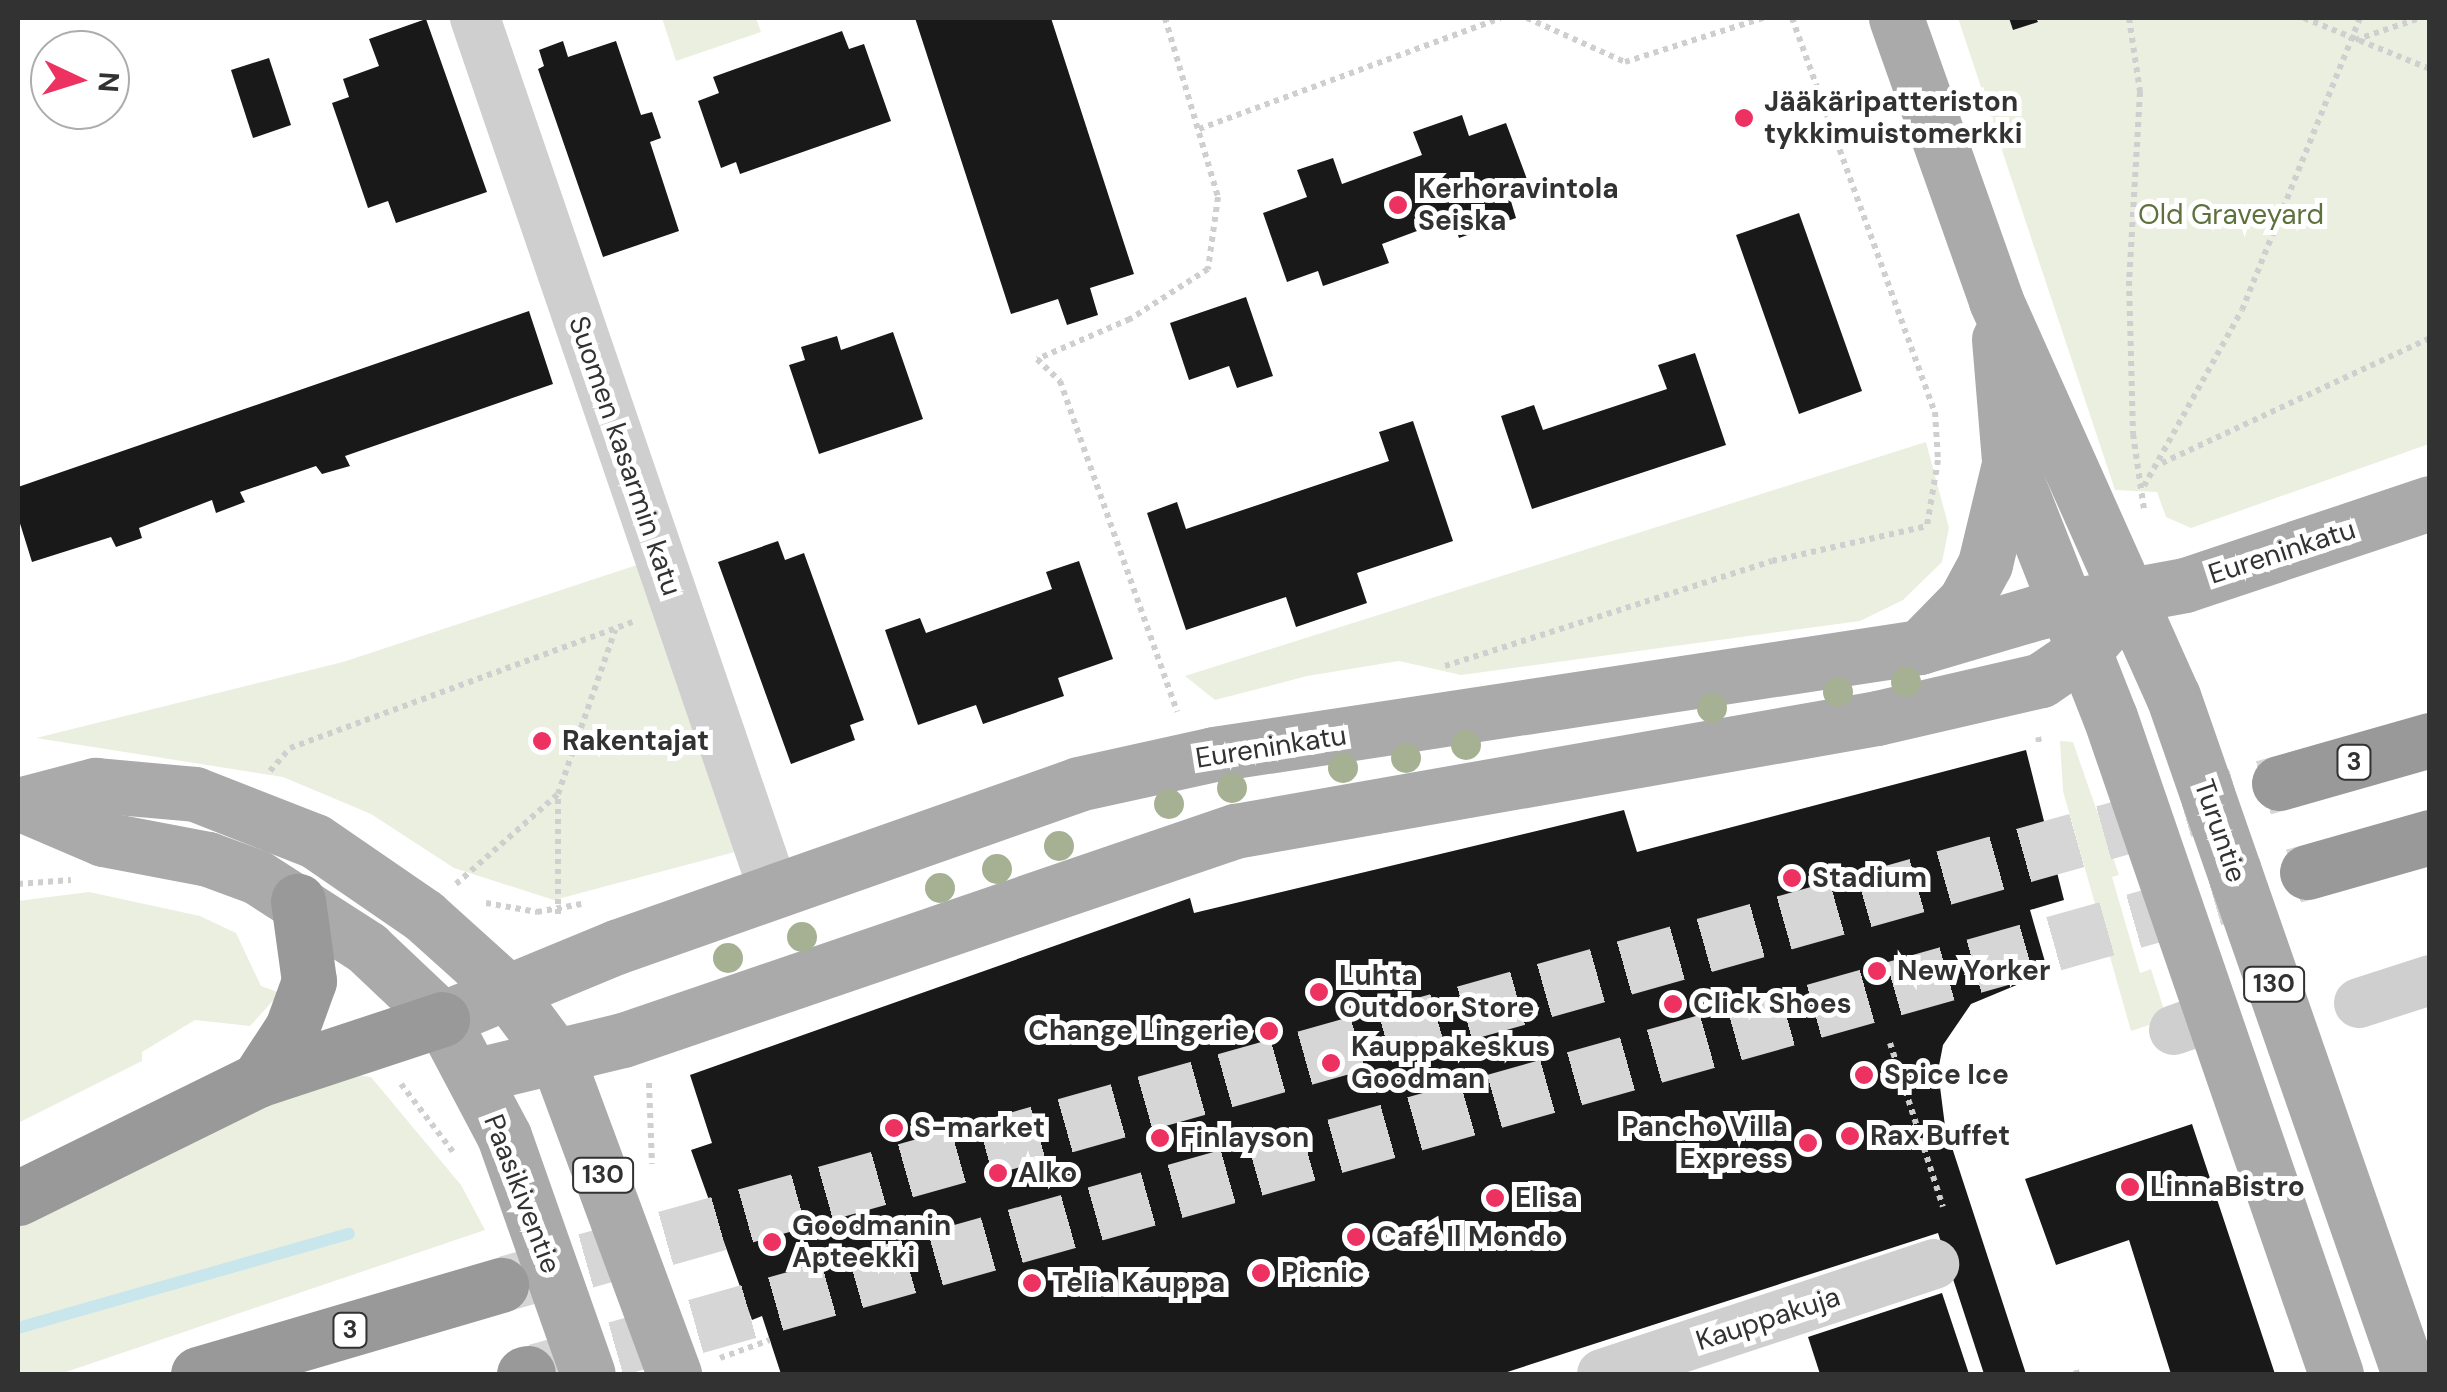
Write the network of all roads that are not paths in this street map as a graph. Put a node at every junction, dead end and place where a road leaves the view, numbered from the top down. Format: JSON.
{"nodes":[{"id":1,"x":1896,"y":18,"type":"edge"},
{"id":2,"x":489,"y":21,"type":"edge"},
{"id":3,"x":1996,"y":301,"type":"junction"},
{"id":4,"x":2009,"y":461,"type":"junction"},
{"id":5,"x":2430,"y":503,"type":"edge"},
{"id":6,"x":2132,"y":596,"type":"junction"},
{"id":7,"x":2076,"y":628,"type":"junction"},
{"id":8,"x":1920,"y":647,"type":"junction"},
{"id":9,"x":2430,"y":740,"type":"edge"},
{"id":10,"x":2279,"y":783,"type":"tunnel mouth"},
{"id":11,"x":18,"y":802,"type":"edge"},
{"id":12,"x":2430,"y":838,"type":"edge"},
{"id":13,"x":2307,"y":872,"type":"tunnel mouth"},
{"id":14,"x":775,"y":894,"type":"junction"},
{"id":15,"x":298,"y":901,"type":"junction"},
{"id":16,"x":2430,"y":980,"type":"edge"},
{"id":17,"x":505,"y":990,"type":"junction"},
{"id":18,"x":2359,"y":1003,"type":"dead end"},
{"id":19,"x":442,"y":1019,"type":"junction"},
{"id":20,"x":558,"y":1060,"type":"junction"},
{"id":21,"x":473,"y":1076,"type":"junction"},
{"id":22,"x":258,"y":1080,"type":"junction"},
{"id":23,"x":18,"y":1198,"type":"edge"},
{"id":24,"x":1934,"y":1264,"type":"dead end"},
{"id":25,"x":501,"y":1285,"type":"tunnel mouth"},
{"id":26,"x":697,"y":1366,"type":"edge"},
{"id":27,"x":198,"y":1374,"type":"edge"},
{"id":28,"x":588,"y":1374,"type":"edge"},
{"id":29,"x":1602,"y":1374,"type":"edge"},
{"id":30,"x":2336,"y":1374,"type":"edge"},
{"id":31,"x":2408,"y":1374,"type":"edge"}],
"edges":[{"from":1,"to":3,"type":"main road","name":"Turuntie","number":"130"},
{"from":2,"to":14,"type":"street","name":"Suomen kasarmin katu"},
{"from":3,"to":4,"type":"main road","name":"Turuntie","number":"130"},
{"from":3,"to":6,"type":"main road","name":"Turuntie","number":"130"},
{"from":4,"to":7,"type":"main road","name":"Turuntie","number":"130"},
{"from":4,"to":8,"type":"main road"},
{"from":5,"to":6,"type":"main road","name":"Eureninkatu"},
{"from":6,"to":7,"type":"main road"},
{"from":6,"to":31,"type":"main road","name":"Turuntie","number":"130"},
{"from":7,"to":8,"type":"main road","name":"Eureninkatu"},
{"from":7,"to":20,"type":"main road"},
{"from":7,"to":30,"type":"main road","name":"Turuntie","number":"130"},
{"from":8,"to":14,"type":"main road","name":"Eureninkatu"},
{"from":9,"to":10,"type":"highway","number":"3"},
{"from":11,"to":15,"type":"main road","number":"130"},
{"from":11,"to":17,"type":"main road","number":"130"},
{"from":12,"to":13,"type":"highway"},
{"from":14,"to":17,"type":"main road","name":"Eureninkatu"},
{"from":15,"to":19,"type":"main road","number":"130"},
{"from":15,"to":22,"type":"highway"},
{"from":16,"to":18,"type":"street"},
{"from":17,"to":19,"type":"main road","name":"Eureninkatu"},
{"from":17,"to":20,"type":"main road","number":"130"},
{"from":19,"to":21,"type":"main road","name":"Paasikiventie","number":"130"},
{"from":19,"to":22,"type":"highway"},
{"from":20,"to":21,"type":"main road"},
{"from":20,"to":26,"type":"main road","number":"130"},
{"from":21,"to":28,"type":"main road","name":"Paasikiventie","number":"130"},
{"from":22,"to":23,"type":"highway"},
{"from":24,"to":29,"type":"street","name":"Kauppakuja"},
{"from":25,"to":27,"type":"highway","number":"3"}]}
